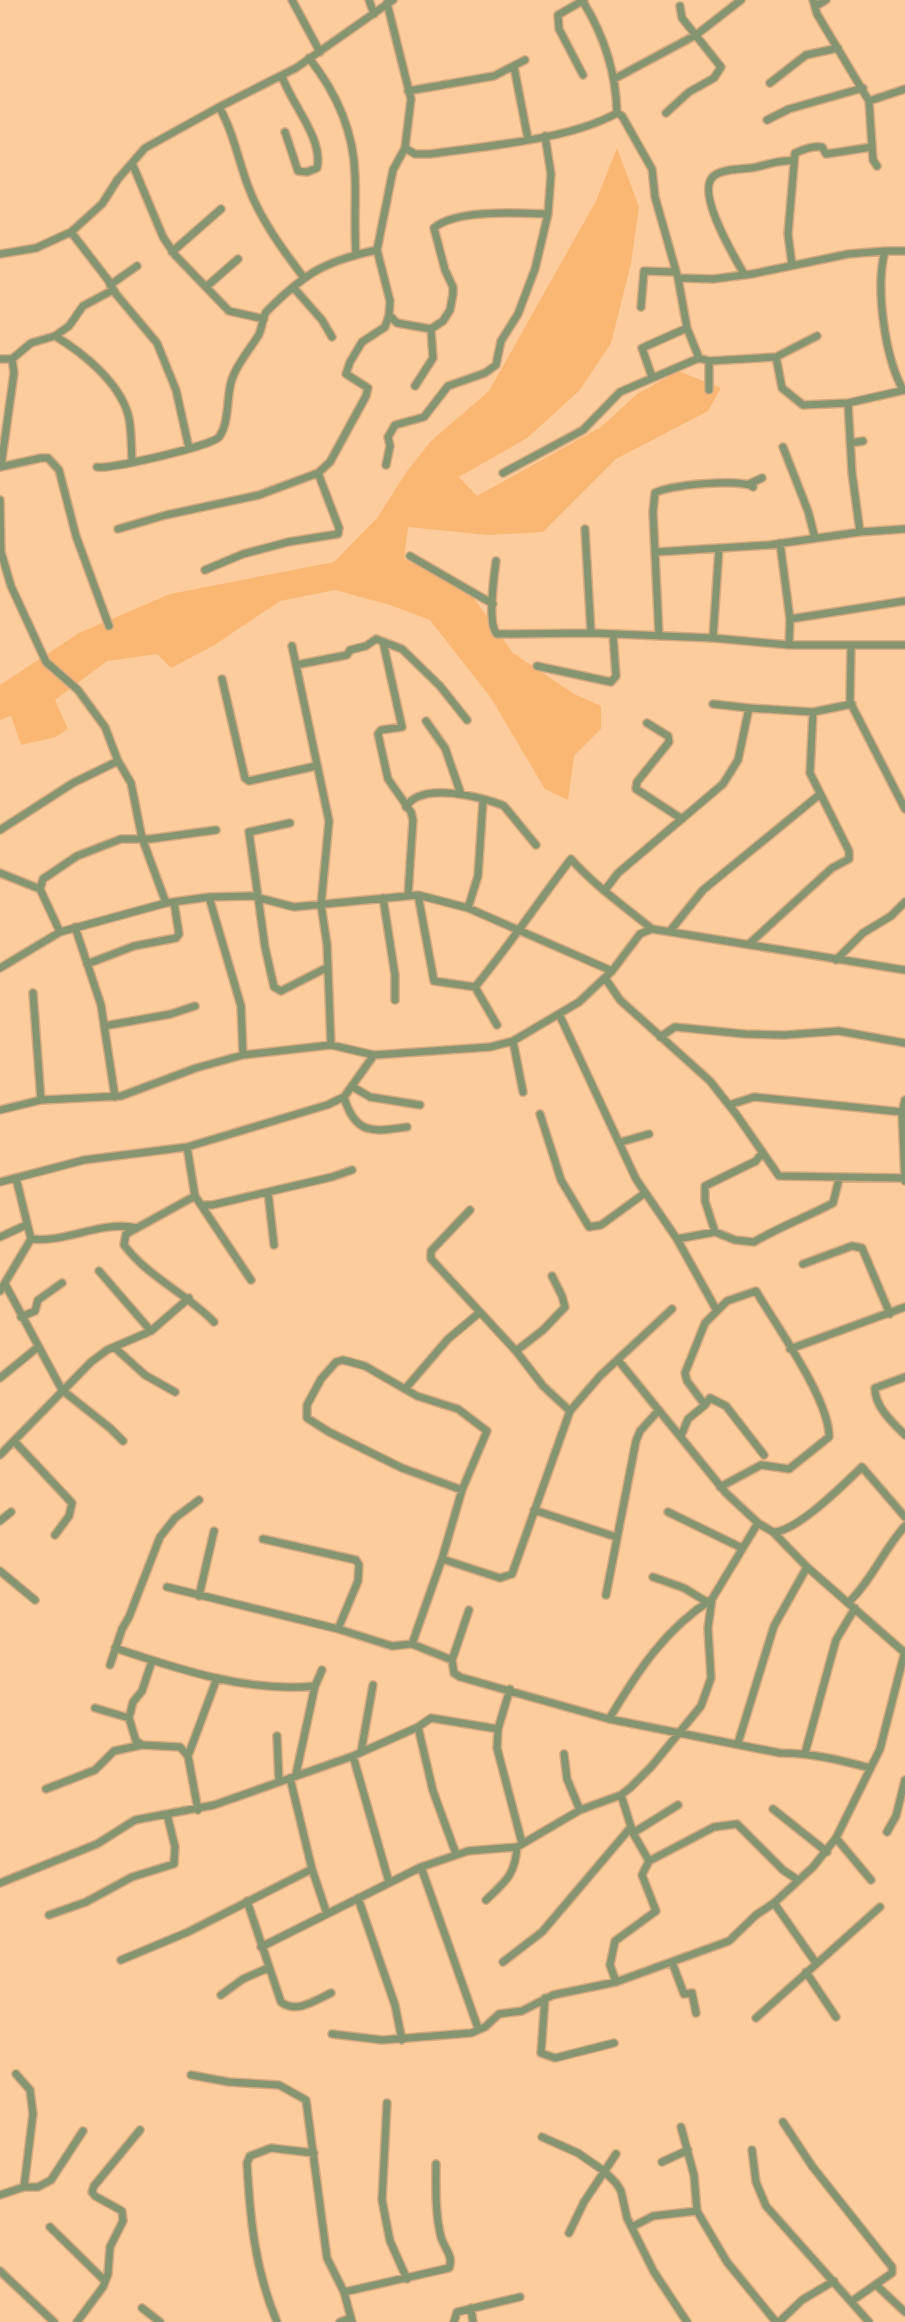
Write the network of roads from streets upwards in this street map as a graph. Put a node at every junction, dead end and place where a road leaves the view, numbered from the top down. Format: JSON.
{"nodes":[{"id":1,"x":292,"y":0,"type":"edge"},
{"id":2,"x":369,"y":0,"type":"edge"},
{"id":3,"x":583,"y":0,"type":"edge"},
{"id":4,"x":741,"y":0,"type":"edge"},
{"id":5,"x":826,"y":0,"type":"edge"},
{"id":6,"x":390,"y":2,"type":"edge"},
{"id":7,"x":814,"y":3,"type":"edge"},
{"id":8,"x":680,"y":6,"type":"dead end"},
{"id":9,"x":374,"y":14,"type":"junction"},
{"id":10,"x":696,"y":35,"type":"junction"},
{"id":11,"x":838,"y":48,"type":"junction"},
{"id":12,"x":321,"y":52,"type":"junction"},
{"id":13,"x":309,"y":58,"type":"junction"},
{"id":14,"x":525,"y":60,"type":"dead end"},
{"id":15,"x":514,"y":67,"type":"junction"},
{"id":16,"x":583,"y":75,"type":"dead end"},
{"id":17,"x":282,"y":76,"type":"junction"},
{"id":18,"x":615,"y":79,"type":"junction"},
{"id":19,"x":770,"y":83,"type":"dead end"},
{"id":20,"x":863,"y":88,"type":"junction"},
{"id":21,"x":905,"y":89,"type":"edge"},
{"id":22,"x":408,"y":91,"type":"junction"},
{"id":23,"x":869,"y":100,"type":"junction"},
{"id":24,"x":219,"y":107,"type":"junction"},
{"id":25,"x":617,"y":113,"type":"junction"},
{"id":26,"x":666,"y":113,"type":"dead end"},
{"id":27,"x":767,"y":120,"type":"dead end"},
{"id":28,"x":285,"y":132,"type":"dead end"},
{"id":29,"x":545,"y":136,"type":"junction"},
{"id":30,"x":528,"y":139,"type":"junction"},
{"id":31,"x":872,"y":147,"type":"junction"},
{"id":32,"x":405,"y":148,"type":"junction"},
{"id":33,"x":793,"y":160,"type":"junction"},
{"id":34,"x":132,"y":163,"type":"junction"},
{"id":35,"x":877,"y":166,"type":"dead end"},
{"id":36,"x":221,"y":210,"type":"dead end"},
{"id":37,"x":548,"y":214,"type":"junction"},
{"id":38,"x":71,"y":232,"type":"junction"},
{"id":39,"x":377,"y":250,"type":"junction"},
{"id":40,"x":885,"y":251,"type":"junction"},
{"id":41,"x":905,"y":251,"type":"edge"},
{"id":42,"x":172,"y":252,"type":"junction"},
{"id":43,"x":0,"y":254,"type":"edge"},
{"id":44,"x":356,"y":255,"type":"junction"},
{"id":45,"x":238,"y":259,"type":"dead end"},
{"id":46,"x":792,"y":265,"type":"junction"},
{"id":47,"x":137,"y":267,"type":"dead end"},
{"id":48,"x":744,"y":274,"type":"junction"},
{"id":49,"x":677,"y":275,"type":"junction"},
{"id":50,"x":304,"y":278,"type":"junction"},
{"id":51,"x":207,"y":287,"type":"junction"},
{"id":52,"x":293,"y":287,"type":"junction"},
{"id":53,"x":112,"y":288,"type":"junction"},
{"id":54,"x":641,"y":307,"type":"dead end"},
{"id":55,"x":389,"y":315,"type":"junction"},
{"id":56,"x":264,"y":319,"type":"junction"},
{"id":57,"x":687,"y":328,"type":"junction"},
{"id":58,"x":431,"y":329,"type":"junction"},
{"id":59,"x":55,"y":336,"type":"junction"},
{"id":60,"x":818,"y":336,"type":"dead end"},
{"id":61,"x":332,"y":337,"type":"dead end"},
{"id":62,"x":776,"y":357,"type":"junction"},
{"id":63,"x":12,"y":358,"type":"junction"},
{"id":64,"x":699,"y":358,"type":"junction"},
{"id":65,"x":0,"y":359,"type":"edge"},
{"id":66,"x":709,"y":361,"type":"junction"},
{"id":67,"x":652,"y":377,"type":"junction"},
{"id":68,"x":415,"y":386,"type":"dead end"},
{"id":69,"x":709,"y":390,"type":"dead end"},
{"id":70,"x":904,"y":390,"type":"edge"},
{"id":71,"x":848,"y":403,"type":"junction"},
{"id":72,"x":863,"y":441,"type":"dead end"},
{"id":73,"x":851,"y":442,"type":"junction"},
{"id":74,"x":783,"y":447,"type":"dead end"},
{"id":75,"x":189,"y":448,"type":"junction"},
{"id":76,"x":132,"y":461,"type":"junction"},
{"id":77,"x":386,"y":465,"type":"dead end"},
{"id":78,"x":0,"y":467,"type":"edge"},
{"id":79,"x":97,"y":467,"type":"dead end"},
{"id":80,"x":318,"y":473,"type":"junction"},
{"id":81,"x":503,"y":473,"type":"dead end"},
{"id":82,"x":762,"y":478,"type":"dead end"},
{"id":83,"x":0,"y":500,"type":"edge"},
{"id":84,"x":118,"y":529,"type":"dead end"},
{"id":85,"x":585,"y":529,"type":"dead end"},
{"id":86,"x":905,"y":529,"type":"edge"},
{"id":87,"x":860,"y":532,"type":"junction"},
{"id":88,"x":815,"y":538,"type":"junction"},
{"id":89,"x":780,"y":543,"type":"junction"},
{"id":90,"x":719,"y":548,"type":"junction"},
{"id":91,"x":656,"y":552,"type":"junction"},
{"id":92,"x":410,"y":556,"type":"dead end"},
{"id":93,"x":495,"y":561,"type":"dead end"},
{"id":94,"x":205,"y":570,"type":"dead end"},
{"id":95,"x":905,"y":601,"type":"edge"},
{"id":96,"x":493,"y":604,"type":"junction"},
{"id":97,"x":790,"y":619,"type":"junction"},
{"id":98,"x":109,"y":626,"type":"dead end"},
{"id":99,"x":591,"y":633,"type":"junction"},
{"id":100,"x":614,"y":635,"type":"junction"},
{"id":101,"x":659,"y":636,"type":"junction"},
{"id":102,"x":713,"y":638,"type":"junction"},
{"id":103,"x":383,"y":642,"type":"junction"},
{"id":104,"x":789,"y":645,"type":"junction"},
{"id":105,"x":905,"y":645,"type":"edge"},
{"id":106,"x":292,"y":646,"type":"dead end"},
{"id":107,"x":851,"y":646,"type":"junction"},
{"id":108,"x":296,"y":665,"type":"junction"},
{"id":109,"x":537,"y":666,"type":"dead end"},
{"id":110,"x":222,"y":679,"type":"dead end"},
{"id":111,"x":713,"y":704,"type":"dead end"},
{"id":112,"x":852,"y":704,"type":"junction"},
{"id":113,"x":749,"y":708,"type":"junction"},
{"id":114,"x":813,"y":712,"type":"junction"},
{"id":115,"x":467,"y":720,"type":"dead end"},
{"id":116,"x":426,"y":721,"type":"dead end"},
{"id":117,"x":647,"y":723,"type":"dead end"},
{"id":118,"x":118,"y":761,"type":"junction"},
{"id":119,"x":316,"y":766,"type":"junction"},
{"id":120,"x":461,"y":794,"type":"junction"},
{"id":121,"x":819,"y":795,"type":"junction"},
{"id":122,"x":483,"y":801,"type":"junction"},
{"id":123,"x":904,"y":805,"type":"edge"},
{"id":124,"x":406,"y":807,"type":"junction"},
{"id":125,"x":682,"y":819,"type":"junction"},
{"id":126,"x":290,"y":823,"type":"dead end"},
{"id":127,"x":0,"y":830,"type":"edge"},
{"id":128,"x":216,"y":830,"type":"dead end"},
{"id":129,"x":142,"y":838,"type":"junction"},
{"id":130,"x":536,"y":845,"type":"dead end"},
{"id":131,"x":0,"y":873,"type":"edge"},
{"id":132,"x":40,"y":889,"type":"junction"},
{"id":133,"x":605,"y":890,"type":"junction"},
{"id":134,"x":418,"y":895,"type":"junction"},
{"id":135,"x":408,"y":896,"type":"junction"},
{"id":136,"x":209,"y":897,"type":"junction"},
{"id":137,"x":260,"y":897,"type":"junction"},
{"id":138,"x":383,"y":898,"type":"junction"},
{"id":139,"x":905,"y":902,"type":"edge"},
{"id":140,"x":170,"y":903,"type":"junction"},
{"id":141,"x":321,"y":905,"type":"junction"},
{"id":142,"x":468,"y":908,"type":"junction"},
{"id":143,"x":75,"y":927,"type":"junction"},
{"id":144,"x":652,"y":929,"type":"junction"},
{"id":145,"x":519,"y":931,"type":"junction"},
{"id":146,"x":670,"y":931,"type":"junction"},
{"id":147,"x":60,"y":932,"type":"junction"},
{"id":148,"x":749,"y":944,"type":"junction"},
{"id":149,"x":836,"y":960,"type":"junction"},
{"id":150,"x":87,"y":964,"type":"junction"},
{"id":151,"x":328,"y":967,"type":"junction"},
{"id":152,"x":0,"y":968,"type":"edge"},
{"id":153,"x":905,"y":970,"type":"edge"},
{"id":154,"x":612,"y":971,"type":"junction"},
{"id":155,"x":605,"y":978,"type":"junction"},
{"id":156,"x":475,"y":987,"type":"junction"},
{"id":157,"x":33,"y":993,"type":"dead end"},
{"id":158,"x":395,"y":1000,"type":"dead end"},
{"id":159,"x":195,"y":1006,"type":"dead end"},
{"id":160,"x":560,"y":1014,"type":"junction"},
{"id":161,"x":497,"y":1025,"type":"dead end"},
{"id":162,"x":104,"y":1026,"type":"junction"},
{"id":163,"x":660,"y":1037,"type":"junction"},
{"id":164,"x":513,"y":1041,"type":"junction"},
{"id":165,"x":905,"y":1043,"type":"edge"},
{"id":166,"x":331,"y":1045,"type":"junction"},
{"id":167,"x":243,"y":1055,"type":"junction"},
{"id":168,"x":374,"y":1055,"type":"junction"},
{"id":169,"x":353,"y":1087,"type":"junction"},
{"id":170,"x":523,"y":1092,"type":"dead end"},
{"id":171,"x":115,"y":1097,"type":"junction"},
{"id":172,"x":344,"y":1097,"type":"junction"},
{"id":173,"x":41,"y":1100,"type":"junction"},
{"id":174,"x":905,"y":1100,"type":"edge"},
{"id":175,"x":420,"y":1105,"type":"dead end"},
{"id":176,"x":729,"y":1105,"type":"junction"},
{"id":177,"x":0,"y":1110,"type":"edge"},
{"id":178,"x":902,"y":1112,"type":"junction"},
{"id":179,"x":540,"y":1114,"type":"dead end"},
{"id":180,"x":407,"y":1127,"type":"dead end"},
{"id":181,"x":649,"y":1134,"type":"dead end"},
{"id":182,"x":621,"y":1142,"type":"junction"},
{"id":183,"x":187,"y":1147,"type":"junction"},
{"id":184,"x":762,"y":1153,"type":"junction"},
{"id":185,"x":756,"y":1161,"type":"junction"},
{"id":186,"x":771,"y":1167,"type":"junction"},
{"id":187,"x":352,"y":1170,"type":"dead end"},
{"id":188,"x":16,"y":1178,"type":"junction"},
{"id":189,"x":839,"y":1179,"type":"junction"},
{"id":190,"x":904,"y":1180,"type":"edge"},
{"id":191,"x":0,"y":1182,"type":"edge"},
{"id":192,"x":268,"y":1192,"type":"junction"},
{"id":193,"x":645,"y":1193,"type":"junction"},
{"id":194,"x":195,"y":1196,"type":"junction"},
{"id":195,"x":202,"y":1205,"type":"junction"},
{"id":196,"x":470,"y":1210,"type":"dead end"},
{"id":197,"x":26,"y":1224,"type":"junction"},
{"id":198,"x":124,"y":1225,"type":"junction"},
{"id":199,"x":137,"y":1228,"type":"junction"},
{"id":200,"x":715,"y":1232,"type":"junction"},
{"id":201,"x":126,"y":1234,"type":"junction"},
{"id":202,"x":0,"y":1238,"type":"edge"},
{"id":203,"x":31,"y":1239,"type":"junction"},
{"id":204,"x":677,"y":1239,"type":"junction"},
{"id":205,"x":274,"y":1245,"type":"dead end"},
{"id":206,"x":803,"y":1264,"type":"dead end"},
{"id":207,"x":99,"y":1271,"type":"dead end"},
{"id":208,"x":552,"y":1276,"type":"dead end"},
{"id":209,"x":251,"y":1280,"type":"dead end"},
{"id":210,"x":62,"y":1283,"type":"dead end"},
{"id":211,"x":5,"y":1284,"type":"junction"},
{"id":212,"x":0,"y":1292,"type":"edge"},
{"id":213,"x":189,"y":1298,"type":"junction"},
{"id":214,"x":905,"y":1307,"type":"edge"},
{"id":215,"x":672,"y":1309,"type":"dead end"},
{"id":216,"x":717,"y":1311,"type":"junction"},
{"id":217,"x":479,"y":1313,"type":"junction"},
{"id":218,"x":890,"y":1314,"type":"junction"},
{"id":219,"x":21,"y":1317,"type":"junction"},
{"id":220,"x":214,"y":1322,"type":"dead end"},
{"id":221,"x":151,"y":1331,"type":"junction"},
{"id":222,"x":38,"y":1347,"type":"junction"},
{"id":223,"x":114,"y":1347,"type":"junction"},
{"id":224,"x":790,"y":1349,"type":"junction"},
{"id":225,"x":516,"y":1352,"type":"junction"},
{"id":226,"x":618,"y":1360,"type":"junction"},
{"id":227,"x":905,"y":1377,"type":"edge"},
{"id":228,"x":0,"y":1378,"type":"edge"},
{"id":229,"x":405,"y":1389,"type":"junction"},
{"id":230,"x":62,"y":1390,"type":"junction"},
{"id":231,"x":175,"y":1392,"type":"dead end"},
{"id":232,"x":705,"y":1405,"type":"junction"},
{"id":233,"x":659,"y":1410,"type":"junction"},
{"id":234,"x":570,"y":1411,"type":"junction"},
{"id":235,"x":905,"y":1435,"type":"edge"},
{"id":236,"x":681,"y":1436,"type":"junction"},
{"id":237,"x":14,"y":1441,"type":"junction"},
{"id":238,"x":123,"y":1442,"type":"dead end"},
{"id":239,"x":0,"y":1455,"type":"edge"},
{"id":240,"x":764,"y":1455,"type":"dead end"},
{"id":241,"x":720,"y":1487,"type":"junction"},
{"id":242,"x":462,"y":1490,"type":"junction"},
{"id":243,"x":199,"y":1500,"type":"dead end"},
{"id":244,"x":534,"y":1510,"type":"junction"},
{"id":245,"x":10,"y":1512,"type":"dead end"},
{"id":246,"x":668,"y":1512,"type":"dead end"},
{"id":247,"x":905,"y":1517,"type":"edge"},
{"id":248,"x":0,"y":1521,"type":"edge"},
{"id":249,"x":758,"y":1523,"type":"junction"},
{"id":250,"x":905,"y":1526,"type":"edge"},
{"id":251,"x":214,"y":1531,"type":"dead end"},
{"id":252,"x":773,"y":1532,"type":"junction"},
{"id":253,"x":55,"y":1535,"type":"dead end"},
{"id":254,"x":616,"y":1537,"type":"junction"},
{"id":255,"x":263,"y":1539,"type":"dead end"},
{"id":256,"x":742,"y":1548,"type":"junction"},
{"id":257,"x":442,"y":1558,"type":"junction"},
{"id":258,"x":807,"y":1567,"type":"junction"},
{"id":259,"x":0,"y":1571,"type":"edge"},
{"id":260,"x":653,"y":1577,"type":"dead end"},
{"id":261,"x":167,"y":1587,"type":"dead end"},
{"id":262,"x":606,"y":1594,"type":"dead end"},
{"id":263,"x":199,"y":1596,"type":"junction"},
{"id":264,"x":35,"y":1600,"type":"dead end"},
{"id":265,"x":709,"y":1601,"type":"junction"},
{"id":266,"x":849,"y":1602,"type":"junction"},
{"id":267,"x":855,"y":1608,"type":"junction"},
{"id":268,"x":469,"y":1610,"type":"dead end"},
{"id":269,"x":338,"y":1629,"type":"junction"},
{"id":270,"x":412,"y":1644,"type":"junction"},
{"id":271,"x":115,"y":1648,"type":"junction"},
{"id":272,"x":905,"y":1652,"type":"edge"},
{"id":273,"x":452,"y":1660,"type":"junction"},
{"id":274,"x":152,"y":1661,"type":"junction"},
{"id":275,"x":110,"y":1665,"type":"dead end"},
{"id":276,"x":322,"y":1670,"type":"dead end"},
{"id":277,"x":217,"y":1678,"type":"junction"},
{"id":278,"x":373,"y":1685,"type":"dead end"},
{"id":279,"x":315,"y":1686,"type":"junction"},
{"id":280,"x":510,"y":1689,"type":"junction"},
{"id":281,"x":95,"y":1708,"type":"dead end"},
{"id":282,"x":129,"y":1718,"type":"junction"},
{"id":283,"x":609,"y":1719,"type":"junction"},
{"id":284,"x":417,"y":1727,"type":"junction"},
{"id":285,"x":498,"y":1728,"type":"junction"},
{"id":286,"x":678,"y":1733,"type":"junction"},
{"id":287,"x":277,"y":1736,"type":"dead end"},
{"id":288,"x":738,"y":1743,"type":"junction"},
{"id":289,"x":142,"y":1744,"type":"junction"},
{"id":290,"x":361,"y":1752,"type":"junction"},
{"id":291,"x":805,"y":1753,"type":"junction"},
{"id":292,"x":564,"y":1754,"type":"dead end"},
{"id":293,"x":188,"y":1756,"type":"junction"},
{"id":294,"x":353,"y":1756,"type":"junction"},
{"id":295,"x":870,"y":1768,"type":"junction"},
{"id":296,"x":293,"y":1776,"type":"junction"},
{"id":297,"x":905,"y":1780,"type":"edge"},
{"id":298,"x":279,"y":1782,"type":"junction"},
{"id":299,"x":46,"y":1790,"type":"dead end"},
{"id":300,"x":621,"y":1795,"type":"junction"},
{"id":301,"x":678,"y":1805,"type":"dead end"},
{"id":302,"x":580,"y":1809,"type":"junction"},
{"id":303,"x":773,"y":1809,"type":"dead end"},
{"id":304,"x":198,"y":1810,"type":"junction"},
{"id":305,"x":167,"y":1814,"type":"junction"},
{"id":306,"x":632,"y":1830,"type":"junction"},
{"id":307,"x":887,"y":1832,"type":"dead end"},
{"id":308,"x":836,"y":1838,"type":"junction"},
{"id":309,"x":519,"y":1845,"type":"junction"},
{"id":310,"x":827,"y":1852,"type":"junction"},
{"id":311,"x":456,"y":1854,"type":"junction"},
{"id":312,"x":649,"y":1861,"type":"junction"},
{"id":313,"x":421,"y":1868,"type":"junction"},
{"id":314,"x":312,"y":1869,"type":"junction"},
{"id":315,"x":798,"y":1880,"type":"junction"},
{"id":316,"x":871,"y":1880,"type":"dead end"},
{"id":317,"x":389,"y":1882,"type":"junction"},
{"id":318,"x":0,"y":1883,"type":"edge"},
{"id":319,"x":358,"y":1898,"type":"junction"},
{"id":320,"x":486,"y":1900,"type":"dead end"},
{"id":321,"x":247,"y":1901,"type":"junction"},
{"id":322,"x":774,"y":1904,"type":"junction"},
{"id":323,"x":880,"y":1907,"type":"dead end"},
{"id":324,"x":327,"y":1914,"type":"junction"},
{"id":325,"x":49,"y":1915,"type":"dead end"},
{"id":326,"x":261,"y":1947,"type":"junction"},
{"id":327,"x":121,"y":1959,"type":"dead end"},
{"id":328,"x":503,"y":1962,"type":"dead end"},
{"id":329,"x":672,"y":1962,"type":"junction"},
{"id":330,"x":816,"y":1963,"type":"junction"},
{"id":331,"x":268,"y":1968,"type":"junction"},
{"id":332,"x":806,"y":1972,"type":"junction"},
{"id":333,"x":616,"y":1982,"type":"junction"},
{"id":334,"x":331,"y":1993,"type":"dead end"},
{"id":335,"x":221,"y":1995,"type":"dead end"},
{"id":336,"x":545,"y":1998,"type":"junction"},
{"id":337,"x":696,"y":2013,"type":"dead end"},
{"id":338,"x":836,"y":2017,"type":"dead end"},
{"id":339,"x":756,"y":2018,"type":"dead end"},
{"id":340,"x":478,"y":2028,"type":"junction"},
{"id":341,"x":332,"y":2034,"type":"dead end"},
{"id":342,"x":402,"y":2040,"type":"junction"},
{"id":343,"x":614,"y":2043,"type":"dead end"},
{"id":344,"x":16,"y":2074,"type":"dead end"},
{"id":345,"x":191,"y":2075,"type":"dead end"},
{"id":346,"x":387,"y":2103,"type":"dead end"},
{"id":347,"x":783,"y":2122,"type":"dead end"},
{"id":348,"x":681,"y":2127,"type":"dead end"},
{"id":349,"x":140,"y":2130,"type":"dead end"},
{"id":350,"x":83,"y":2131,"type":"dead end"},
{"id":351,"x":542,"y":2137,"type":"dead end"},
{"id":352,"x":688,"y":2150,"type":"junction"},
{"id":353,"x":752,"y":2150,"type":"dead end"},
{"id":354,"x":314,"y":2153,"type":"junction"},
{"id":355,"x":616,"y":2154,"type":"dead end"},
{"id":356,"x":662,"y":2162,"type":"dead end"},
{"id":357,"x":436,"y":2164,"type":"dead end"},
{"id":358,"x":604,"y":2171,"type":"junction"},
{"id":359,"x":24,"y":2187,"type":"junction"},
{"id":360,"x":0,"y":2195,"type":"edge"},
{"id":361,"x":697,"y":2211,"type":"junction"},
{"id":362,"x":50,"y":2227,"type":"dead end"},
{"id":363,"x":632,"y":2227,"type":"junction"},
{"id":364,"x":568,"y":2233,"type":"dead end"},
{"id":365,"x":0,"y":2271,"type":"edge"},
{"id":366,"x":407,"y":2279,"type":"junction"},
{"id":367,"x":105,"y":2281,"type":"junction"},
{"id":368,"x":834,"y":2281,"type":"junction"},
{"id":369,"x":876,"y":2285,"type":"junction"},
{"id":370,"x":344,"y":2292,"type":"junction"},
{"id":371,"x":520,"y":2297,"type":"dead end"},
{"id":372,"x":852,"y":2301,"type":"junction"},
{"id":373,"x":142,"y":2308,"type":"dead end"},
{"id":374,"x":471,"y":2308,"type":"junction"},
{"id":375,"x":905,"y":2312,"type":"edge"},
{"id":376,"x":352,"y":2320,"type":"edge"},
{"id":377,"x":54,"y":2322,"type":"edge"},
{"id":378,"x":77,"y":2322,"type":"edge"},
{"id":379,"x":160,"y":2322,"type":"edge"},
{"id":380,"x":277,"y":2322,"type":"edge"},
{"id":381,"x":340,"y":2322,"type":"edge"},
{"id":382,"x":454,"y":2322,"type":"edge"},
{"id":383,"x":473,"y":2322,"type":"edge"},
{"id":384,"x":687,"y":2322,"type":"edge"},
{"id":385,"x":777,"y":2322,"type":"edge"},
{"id":386,"x":869,"y":2322,"type":"edge"}],
"edges":[{"from":1,"to":12,"type":"street"},
{"from":2,"to":9,"type":"street"},
{"from":3,"to":16,"type":"street"},
{"from":3,"to":18,"type":"street"},
{"from":4,"to":10,"type":"street"},
{"from":5,"to":7,"type":"street"},
{"from":6,"to":9,"type":"street"},
{"from":6,"to":22,"type":"street"},
{"from":7,"to":11,"type":"street"},
{"from":8,"to":10,"type":"street"},
{"from":9,"to":12,"type":"street"},
{"from":10,"to":18,"type":"street"},
{"from":10,"to":26,"type":"street"},
{"from":11,"to":19,"type":"street"},
{"from":11,"to":20,"type":"street"},
{"from":12,"to":13,"type":"street"},
{"from":13,"to":17,"type":"street"},
{"from":13,"to":44,"type":"street"},
{"from":14,"to":15,"type":"street"},
{"from":15,"to":22,"type":"street"},
{"from":15,"to":30,"type":"street"},
{"from":17,"to":24,"type":"street"},
{"from":17,"to":28,"type":"street"},
{"from":18,"to":25,"type":"street"},
{"from":20,"to":23,"type":"street"},
{"from":20,"to":27,"type":"street"},
{"from":21,"to":23,"type":"street"},
{"from":22,"to":32,"type":"street"},
{"from":23,"to":31,"type":"street"},
{"from":24,"to":34,"type":"street"},
{"from":24,"to":50,"type":"street"},
{"from":25,"to":29,"type":"street"},
{"from":25,"to":49,"type":"street"},
{"from":29,"to":30,"type":"street"},
{"from":29,"to":37,"type":"street"},
{"from":30,"to":32,"type":"street"},
{"from":31,"to":33,"type":"street"},
{"from":31,"to":35,"type":"street"},
{"from":32,"to":39,"type":"street"},
{"from":33,"to":46,"type":"street"},
{"from":33,"to":48,"type":"street"},
{"from":34,"to":38,"type":"street"},
{"from":34,"to":42,"type":"street"},
{"from":36,"to":42,"type":"street"},
{"from":37,"to":58,"type":"street"},
{"from":37,"to":77,"type":"street"},
{"from":38,"to":43,"type":"street"},
{"from":38,"to":53,"type":"street"},
{"from":39,"to":44,"type":"street"},
{"from":39,"to":55,"type":"street"},
{"from":40,"to":41,"type":"street"},
{"from":40,"to":46,"type":"street"},
{"from":40,"to":70,"type":"street"},
{"from":42,"to":51,"type":"street"},
{"from":44,"to":50,"type":"street"},
{"from":45,"to":51,"type":"street"},
{"from":46,"to":48,"type":"street"},
{"from":47,"to":53,"type":"street"},
{"from":48,"to":49,"type":"street"},
{"from":49,"to":54,"type":"street"},
{"from":49,"to":57,"type":"street"},
{"from":50,"to":52,"type":"street"},
{"from":51,"to":56,"type":"street"},
{"from":52,"to":56,"type":"street"},
{"from":52,"to":61,"type":"street"},
{"from":53,"to":59,"type":"street"},
{"from":53,"to":75,"type":"street"},
{"from":55,"to":58,"type":"street"},
{"from":55,"to":80,"type":"street"},
{"from":56,"to":75,"type":"street"},
{"from":57,"to":64,"type":"street"},
{"from":57,"to":67,"type":"street"},
{"from":58,"to":68,"type":"street"},
{"from":59,"to":63,"type":"street"},
{"from":59,"to":76,"type":"street"},
{"from":60,"to":62,"type":"street"},
{"from":62,"to":66,"type":"street"},
{"from":62,"to":71,"type":"street"},
{"from":63,"to":65,"type":"street"},
{"from":63,"to":78,"type":"street"},
{"from":64,"to":66,"type":"street"},
{"from":64,"to":67,"type":"street"},
{"from":66,"to":69,"type":"street"},
{"from":67,"to":81,"type":"street"},
{"from":70,"to":71,"type":"street"},
{"from":71,"to":73,"type":"street"},
{"from":72,"to":73,"type":"street"},
{"from":73,"to":87,"type":"street"},
{"from":74,"to":88,"type":"street"},
{"from":75,"to":76,"type":"street"},
{"from":76,"to":79,"type":"street"},
{"from":78,"to":98,"type":"street"},
{"from":80,"to":84,"type":"street"},
{"from":80,"to":94,"type":"street"},
{"from":82,"to":91,"type":"street"},
{"from":83,"to":118,"type":"street"},
{"from":85,"to":99,"type":"street"},
{"from":86,"to":87,"type":"street"},
{"from":87,"to":88,"type":"street"},
{"from":88,"to":89,"type":"street"},
{"from":89,"to":90,"type":"street"},
{"from":89,"to":97,"type":"street"},
{"from":90,"to":91,"type":"street"},
{"from":90,"to":102,"type":"street"},
{"from":91,"to":101,"type":"street"},
{"from":92,"to":96,"type":"street"},
{"from":93,"to":96,"type":"street"},
{"from":95,"to":97,"type":"street"},
{"from":96,"to":99,"type":"street"},
{"from":97,"to":104,"type":"street"},
{"from":99,"to":100,"type":"street"},
{"from":100,"to":101,"type":"street"},
{"from":100,"to":109,"type":"street"},
{"from":101,"to":102,"type":"street"},
{"from":102,"to":104,"type":"street"},
{"from":103,"to":108,"type":"street"},
{"from":103,"to":115,"type":"street"},
{"from":103,"to":124,"type":"street"},
{"from":104,"to":107,"type":"street"},
{"from":105,"to":107,"type":"street"},
{"from":106,"to":108,"type":"street"},
{"from":107,"to":112,"type":"street"},
{"from":108,"to":119,"type":"street"},
{"from":110,"to":119,"type":"street"},
{"from":111,"to":113,"type":"street"},
{"from":112,"to":114,"type":"street"},
{"from":112,"to":123,"type":"street"},
{"from":113,"to":114,"type":"street"},
{"from":113,"to":125,"type":"street"},
{"from":114,"to":121,"type":"street"},
{"from":116,"to":120,"type":"street"},
{"from":117,"to":125,"type":"street"},
{"from":118,"to":127,"type":"street"},
{"from":118,"to":129,"type":"street"},
{"from":119,"to":141,"type":"street"},
{"from":120,"to":122,"type":"street"},
{"from":120,"to":124,"type":"street"},
{"from":121,"to":146,"type":"street"},
{"from":121,"to":148,"type":"street"},
{"from":122,"to":130,"type":"street"},
{"from":122,"to":142,"type":"street"},
{"from":124,"to":135,"type":"street"},
{"from":125,"to":133,"type":"street"},
{"from":126,"to":137,"type":"street"},
{"from":128,"to":129,"type":"street"},
{"from":129,"to":132,"type":"street"},
{"from":129,"to":140,"type":"street"},
{"from":131,"to":132,"type":"street"},
{"from":132,"to":147,"type":"street"},
{"from":133,"to":144,"type":"street"},
{"from":133,"to":145,"type":"street"},
{"from":134,"to":135,"type":"street"},
{"from":134,"to":142,"type":"street"},
{"from":134,"to":156,"type":"street"},
{"from":135,"to":138,"type":"street"},
{"from":136,"to":137,"type":"street"},
{"from":136,"to":140,"type":"street"},
{"from":136,"to":167,"type":"street"},
{"from":137,"to":141,"type":"street"},
{"from":137,"to":151,"type":"street"},
{"from":138,"to":141,"type":"street"},
{"from":138,"to":158,"type":"street"},
{"from":139,"to":149,"type":"street"},
{"from":140,"to":143,"type":"street"},
{"from":140,"to":150,"type":"street"},
{"from":141,"to":151,"type":"street"},
{"from":142,"to":145,"type":"street"},
{"from":143,"to":147,"type":"street"},
{"from":143,"to":150,"type":"street"},
{"from":144,"to":146,"type":"street"},
{"from":144,"to":154,"type":"street"},
{"from":145,"to":154,"type":"street"},
{"from":145,"to":156,"type":"street"},
{"from":146,"to":148,"type":"street"},
{"from":147,"to":152,"type":"street"},
{"from":148,"to":149,"type":"street"},
{"from":149,"to":153,"type":"street"},
{"from":150,"to":162,"type":"street"},
{"from":151,"to":166,"type":"street"},
{"from":154,"to":155,"type":"street"},
{"from":155,"to":160,"type":"street"},
{"from":155,"to":163,"type":"street"},
{"from":156,"to":161,"type":"street"},
{"from":157,"to":173,"type":"street"},
{"from":159,"to":162,"type":"street"},
{"from":160,"to":164,"type":"street"},
{"from":160,"to":182,"type":"street"},
{"from":162,"to":171,"type":"street"},
{"from":163,"to":165,"type":"street"},
{"from":163,"to":176,"type":"street"},
{"from":164,"to":168,"type":"street"},
{"from":164,"to":170,"type":"street"},
{"from":166,"to":167,"type":"street"},
{"from":166,"to":168,"type":"street"},
{"from":167,"to":171,"type":"street"},
{"from":168,"to":169,"type":"street"},
{"from":169,"to":172,"type":"street"},
{"from":169,"to":175,"type":"street"},
{"from":171,"to":173,"type":"street"},
{"from":172,"to":180,"type":"street"},
{"from":172,"to":183,"type":"street"},
{"from":173,"to":177,"type":"street"},
{"from":174,"to":178,"type":"street"},
{"from":176,"to":178,"type":"street"},
{"from":176,"to":184,"type":"street"},
{"from":178,"to":190,"type":"street"},
{"from":179,"to":193,"type":"street"},
{"from":181,"to":182,"type":"street"},
{"from":182,"to":193,"type":"street"},
{"from":183,"to":188,"type":"street"},
{"from":183,"to":194,"type":"street"},
{"from":184,"to":185,"type":"street"},
{"from":184,"to":186,"type":"street"},
{"from":185,"to":186,"type":"street"},
{"from":185,"to":200,"type":"street"},
{"from":186,"to":189,"type":"street"},
{"from":187,"to":192,"type":"street"},
{"from":188,"to":191,"type":"street"},
{"from":188,"to":197,"type":"street"},
{"from":189,"to":190,"type":"street"},
{"from":189,"to":200,"type":"street"},
{"from":192,"to":195,"type":"street"},
{"from":192,"to":205,"type":"street"},
{"from":193,"to":204,"type":"street"},
{"from":194,"to":195,"type":"street"},
{"from":194,"to":199,"type":"street"},
{"from":195,"to":209,"type":"street"},
{"from":196,"to":217,"type":"street"},
{"from":197,"to":202,"type":"street"},
{"from":197,"to":203,"type":"street"},
{"from":198,"to":199,"type":"street"},
{"from":198,"to":201,"type":"street"},
{"from":198,"to":203,"type":"street"},
{"from":199,"to":201,"type":"street"},
{"from":200,"to":204,"type":"street"},
{"from":201,"to":213,"type":"street"},
{"from":203,"to":211,"type":"street"},
{"from":204,"to":216,"type":"street"},
{"from":206,"to":218,"type":"street"},
{"from":207,"to":221,"type":"street"},
{"from":208,"to":225,"type":"street"},
{"from":210,"to":219,"type":"street"},
{"from":211,"to":212,"type":"street"},
{"from":211,"to":219,"type":"street"},
{"from":213,"to":220,"type":"street"},
{"from":213,"to":221,"type":"street"},
{"from":214,"to":218,"type":"street"},
{"from":215,"to":226,"type":"street"},
{"from":216,"to":224,"type":"street"},
{"from":216,"to":232,"type":"street"},
{"from":217,"to":225,"type":"street"},
{"from":217,"to":229,"type":"street"},
{"from":218,"to":224,"type":"street"},
{"from":219,"to":222,"type":"street"},
{"from":221,"to":223,"type":"street"},
{"from":222,"to":228,"type":"street"},
{"from":222,"to":230,"type":"street"},
{"from":223,"to":230,"type":"street"},
{"from":223,"to":231,"type":"street"},
{"from":224,"to":241,"type":"street"},
{"from":225,"to":234,"type":"street"},
{"from":226,"to":233,"type":"street"},
{"from":226,"to":234,"type":"street"},
{"from":227,"to":235,"type":"street"},
{"from":229,"to":242,"type":"street"},
{"from":229,"to":242,"type":"street"},
{"from":230,"to":237,"type":"street"},
{"from":230,"to":238,"type":"street"},
{"from":232,"to":236,"type":"street"},
{"from":232,"to":240,"type":"street"},
{"from":233,"to":236,"type":"street"},
{"from":233,"to":254,"type":"street"},
{"from":234,"to":244,"type":"street"},
{"from":236,"to":241,"type":"street"},
{"from":237,"to":239,"type":"street"},
{"from":237,"to":253,"type":"street"},
{"from":241,"to":249,"type":"street"},
{"from":242,"to":257,"type":"street"},
{"from":243,"to":271,"type":"street"},
{"from":244,"to":254,"type":"street"},
{"from":244,"to":257,"type":"street"},
{"from":245,"to":248,"type":"street"},
{"from":246,"to":256,"type":"street"},
{"from":247,"to":252,"type":"street"},
{"from":249,"to":252,"type":"street"},
{"from":249,"to":256,"type":"street"},
{"from":250,"to":266,"type":"street"},
{"from":251,"to":263,"type":"street"},
{"from":252,"to":258,"type":"street"},
{"from":254,"to":262,"type":"street"},
{"from":255,"to":269,"type":"street"},
{"from":256,"to":265,"type":"street"},
{"from":257,"to":270,"type":"street"},
{"from":258,"to":266,"type":"street"},
{"from":258,"to":288,"type":"street"},
{"from":259,"to":264,"type":"street"},
{"from":260,"to":265,"type":"street"},
{"from":261,"to":263,"type":"street"},
{"from":263,"to":269,"type":"street"},
{"from":265,"to":283,"type":"street"},
{"from":265,"to":286,"type":"street"},
{"from":266,"to":267,"type":"street"},
{"from":267,"to":272,"type":"street"},
{"from":267,"to":291,"type":"street"},
{"from":268,"to":273,"type":"street"},
{"from":269,"to":270,"type":"street"},
{"from":270,"to":273,"type":"street"},
{"from":271,"to":274,"type":"street"},
{"from":271,"to":275,"type":"street"},
{"from":272,"to":295,"type":"street"},
{"from":273,"to":280,"type":"street"},
{"from":274,"to":277,"type":"street"},
{"from":274,"to":282,"type":"street"},
{"from":276,"to":279,"type":"street"},
{"from":277,"to":279,"type":"street"},
{"from":277,"to":293,"type":"street"},
{"from":278,"to":290,"type":"street"},
{"from":279,"to":296,"type":"street"},
{"from":280,"to":283,"type":"street"},
{"from":280,"to":285,"type":"street"},
{"from":281,"to":282,"type":"street"},
{"from":282,"to":289,"type":"street"},
{"from":283,"to":286,"type":"street"},
{"from":284,"to":285,"type":"street"},
{"from":284,"to":290,"type":"street"},
{"from":284,"to":311,"type":"street"},
{"from":285,"to":309,"type":"street"},
{"from":286,"to":288,"type":"street"},
{"from":286,"to":300,"type":"street"},
{"from":287,"to":298,"type":"street"},
{"from":288,"to":291,"type":"street"},
{"from":289,"to":293,"type":"street"},
{"from":289,"to":299,"type":"street"},
{"from":290,"to":294,"type":"street"},
{"from":291,"to":295,"type":"street"},
{"from":292,"to":302,"type":"street"},
{"from":293,"to":304,"type":"street"},
{"from":294,"to":296,"type":"street"},
{"from":294,"to":317,"type":"street"},
{"from":295,"to":308,"type":"street"},
{"from":296,"to":298,"type":"street"},
{"from":296,"to":314,"type":"street"},
{"from":297,"to":307,"type":"street"},
{"from":298,"to":304,"type":"street"},
{"from":300,"to":302,"type":"street"},
{"from":300,"to":306,"type":"street"},
{"from":301,"to":306,"type":"street"},
{"from":302,"to":309,"type":"street"},
{"from":303,"to":310,"type":"street"},
{"from":304,"to":305,"type":"street"},
{"from":305,"to":318,"type":"street"},
{"from":305,"to":325,"type":"street"},
{"from":306,"to":312,"type":"street"},
{"from":306,"to":328,"type":"street"},
{"from":308,"to":310,"type":"street"},
{"from":308,"to":316,"type":"street"},
{"from":309,"to":311,"type":"street"},
{"from":309,"to":320,"type":"street"},
{"from":310,"to":315,"type":"street"},
{"from":311,"to":313,"type":"street"},
{"from":312,"to":315,"type":"street"},
{"from":312,"to":333,"type":"street"},
{"from":313,"to":317,"type":"street"},
{"from":313,"to":340,"type":"street"},
{"from":314,"to":321,"type":"street"},
{"from":314,"to":324,"type":"street"},
{"from":315,"to":322,"type":"street"},
{"from":317,"to":319,"type":"street"},
{"from":319,"to":324,"type":"street"},
{"from":319,"to":342,"type":"street"},
{"from":321,"to":326,"type":"street"},
{"from":321,"to":327,"type":"street"},
{"from":322,"to":329,"type":"street"},
{"from":322,"to":330,"type":"street"},
{"from":323,"to":330,"type":"street"},
{"from":324,"to":326,"type":"street"},
{"from":326,"to":331,"type":"street"},
{"from":329,"to":333,"type":"street"},
{"from":329,"to":337,"type":"street"},
{"from":330,"to":332,"type":"street"},
{"from":331,"to":334,"type":"street"},
{"from":331,"to":335,"type":"street"},
{"from":332,"to":338,"type":"street"},
{"from":332,"to":339,"type":"street"},
{"from":333,"to":336,"type":"street"},
{"from":336,"to":340,"type":"street"},
{"from":336,"to":343,"type":"street"},
{"from":340,"to":342,"type":"street"},
{"from":341,"to":342,"type":"street"},
{"from":344,"to":359,"type":"street"},
{"from":345,"to":354,"type":"street"},
{"from":346,"to":366,"type":"street"},
{"from":347,"to":369,"type":"street"},
{"from":348,"to":352,"type":"street"},
{"from":349,"to":367,"type":"street"},
{"from":350,"to":359,"type":"street"},
{"from":351,"to":358,"type":"street"},
{"from":352,"to":356,"type":"street"},
{"from":352,"to":361,"type":"street"},
{"from":353,"to":368,"type":"street"},
{"from":354,"to":370,"type":"street"},
{"from":354,"to":380,"type":"street"},
{"from":355,"to":358,"type":"street"},
{"from":357,"to":366,"type":"street"},
{"from":358,"to":363,"type":"street"},
{"from":358,"to":364,"type":"street"},
{"from":359,"to":360,"type":"street"},
{"from":361,"to":363,"type":"street"},
{"from":361,"to":385,"type":"street"},
{"from":362,"to":367,"type":"street"},
{"from":363,"to":384,"type":"street"},
{"from":365,"to":377,"type":"street"},
{"from":366,"to":370,"type":"street"},
{"from":367,"to":378,"type":"street"},
{"from":368,"to":372,"type":"street"},
{"from":368,"to":385,"type":"street"},
{"from":369,"to":372,"type":"street"},
{"from":369,"to":375,"type":"street"},
{"from":370,"to":376,"type":"street"},
{"from":371,"to":374,"type":"street"},
{"from":372,"to":386,"type":"street"},
{"from":373,"to":379,"type":"street"},
{"from":374,"to":382,"type":"street"},
{"from":374,"to":383,"type":"street"},
{"from":376,"to":381,"type":"street"}]}
